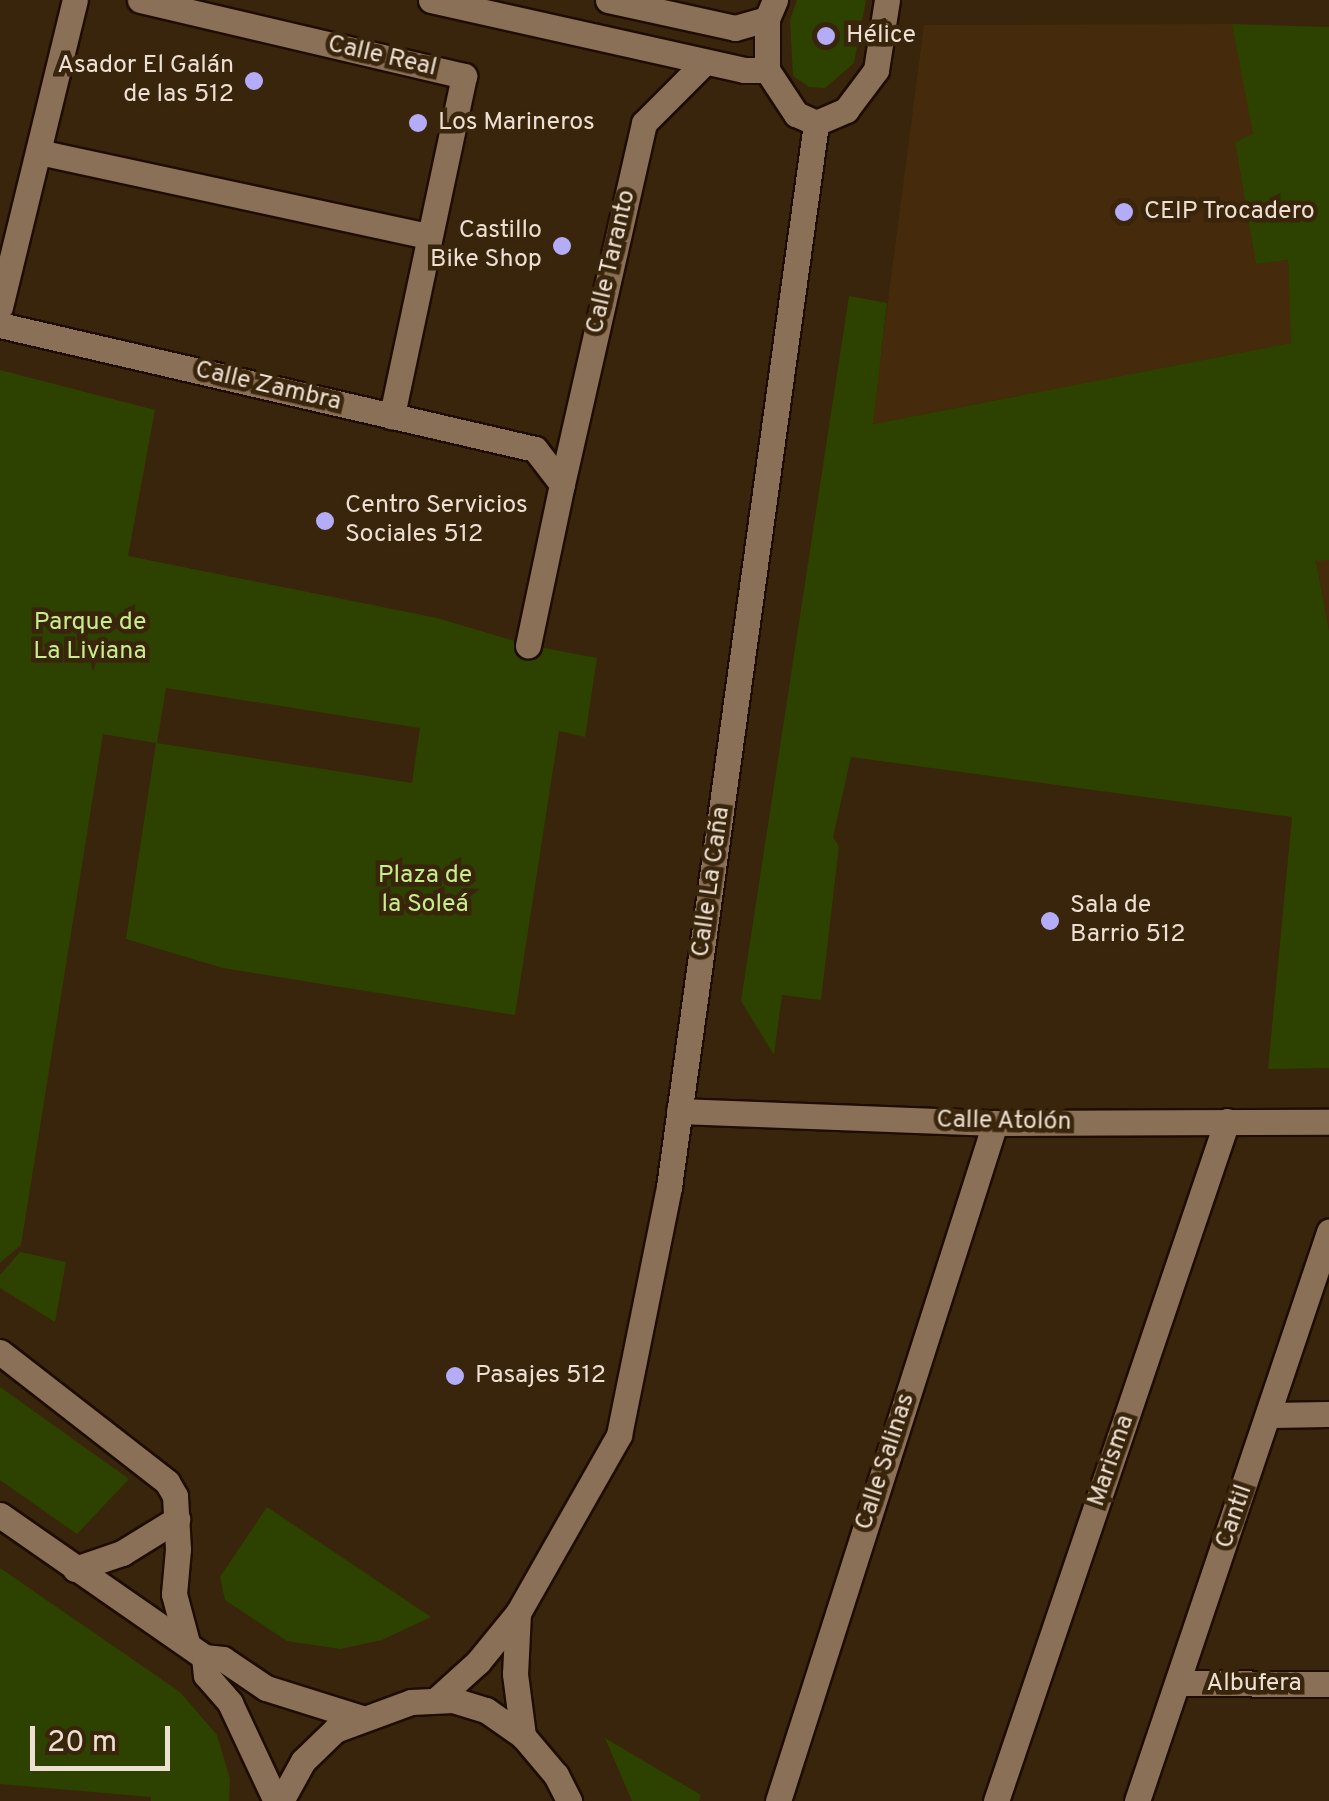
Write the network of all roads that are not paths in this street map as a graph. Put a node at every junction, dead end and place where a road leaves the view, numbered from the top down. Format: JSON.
{"nodes":[{"id":1,"x":75,"y":0,"type":"edge"},
{"id":2,"x":140,"y":0,"type":"edge"},
{"id":3,"x":431,"y":0,"type":"edge"},
{"id":4,"x":608,"y":0,"type":"edge"},
{"id":5,"x":887,"y":0,"type":"edge"},
{"id":6,"x":771,"y":10,"type":"edge"},
{"id":7,"x":705,"y":62,"type":"junction"},
{"id":8,"x":767,"y":70,"type":"junction"},
{"id":9,"x":816,"y":123,"type":"junction"},
{"id":10,"x":39,"y":152,"type":"junction"},
{"id":11,"x":428,"y":236,"type":"junction"},
{"id":12,"x":0,"y":308,"type":"edge"},
{"id":13,"x":0,"y":325,"type":"edge"},
{"id":14,"x":392,"y":416,"type":"junction"},
{"id":15,"x":562,"y":484,"type":"junction"},
{"id":16,"x":528,"y":645,"type":"dead end"},
{"id":17,"x":679,"y":1111,"type":"junction"},
{"id":18,"x":1227,"y":1121,"type":"junction"},
{"id":19,"x":1329,"y":1122,"type":"edge"},
{"id":20,"x":994,"y":1124,"type":"junction"},
{"id":21,"x":1329,"y":1232,"type":"edge"},
{"id":22,"x":0,"y":1352,"type":"edge"},
{"id":23,"x":1329,"y":1414,"type":"edge"},
{"id":24,"x":1270,"y":1415,"type":"junction"},
{"id":25,"x":0,"y":1516,"type":"edge"},
{"id":26,"x":176,"y":1518,"type":"junction"},
{"id":27,"x":75,"y":1568,"type":"junction"},
{"id":28,"x":518,"y":1613,"type":"junction"},
{"id":29,"x":196,"y":1650,"type":"junction"},
{"id":30,"x":1179,"y":1683,"type":"junction"},
{"id":31,"x":1329,"y":1684,"type":"edge"},
{"id":32,"x":436,"y":1700,"type":"junction"},
{"id":33,"x":362,"y":1718,"type":"junction"},
{"id":34,"x":524,"y":1736,"type":"junction"},
{"id":35,"x":279,"y":1801,"type":"edge"},
{"id":36,"x":568,"y":1801,"type":"edge"},
{"id":37,"x":778,"y":1801,"type":"edge"},
{"id":38,"x":996,"y":1801,"type":"edge"},
{"id":39,"x":1137,"y":1801,"type":"edge"}],
"edges":[{"from":1,"to":10,"type":"street"},
{"from":2,"to":11,"type":"street","name":"Calle Real"},
{"from":3,"to":7,"type":"street"},
{"from":4,"to":6,"type":"street"},
{"from":5,"to":9,"type":"street"},
{"from":6,"to":8,"type":"street"},
{"from":7,"to":8,"type":"street"},
{"from":7,"to":15,"type":"street","name":"Calle Taranto"},
{"from":8,"to":9,"type":"street"},
{"from":9,"to":17,"type":"street","name":"Calle La Caña"},
{"from":10,"to":11,"type":"street"},
{"from":10,"to":12,"type":"street"},
{"from":11,"to":14,"type":"street","name":"Calle Real"},
{"from":13,"to":14,"type":"street","name":"Calle Zambra"},
{"from":14,"to":15,"type":"street","name":"Calle Zambra"},
{"from":15,"to":16,"type":"street","name":"Calle Taranto"},
{"from":17,"to":20,"type":"street","name":"Calle Atolón"},
{"from":17,"to":28,"type":"street","name":"Calle La Caña"},
{"from":18,"to":19,"type":"street","name":"Calle Atolón"},
{"from":18,"to":20,"type":"street","name":"Calle Atolón"},
{"from":18,"to":38,"type":"street","name":"Marisma"},
{"from":20,"to":37,"type":"street","name":"Calle Salinas"},
{"from":21,"to":24,"type":"street","name":"Cantil"},
{"from":22,"to":26,"type":"street"},
{"from":23,"to":24,"type":"street"},
{"from":24,"to":30,"type":"street","name":"Cantil"},
{"from":25,"to":27,"type":"street"},
{"from":26,"to":27,"type":"street"},
{"from":26,"to":29,"type":"street"},
{"from":27,"to":29,"type":"street"},
{"from":28,"to":32,"type":"street","name":"Calle La Caña"},
{"from":28,"to":34,"type":"street"},
{"from":29,"to":33,"type":"street"},
{"from":29,"to":35,"type":"street"},
{"from":30,"to":31,"type":"street","name":"Albufera"},
{"from":30,"to":39,"type":"street","name":"Cantil"},
{"from":32,"to":33,"type":"street"},
{"from":32,"to":34,"type":"street"},
{"from":33,"to":35,"type":"street"},
{"from":34,"to":36,"type":"street"}]}
